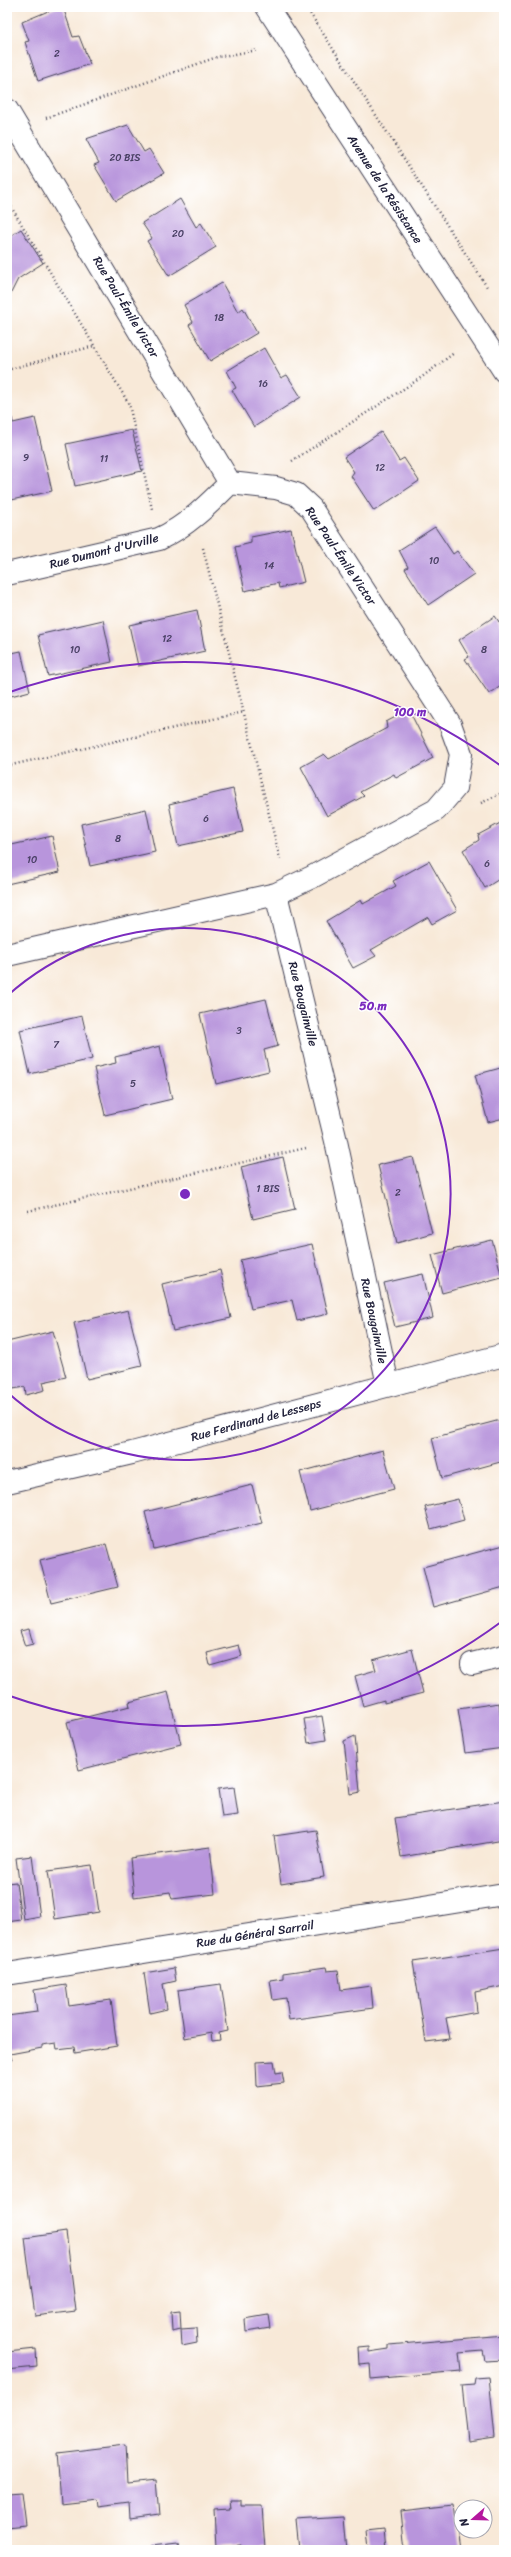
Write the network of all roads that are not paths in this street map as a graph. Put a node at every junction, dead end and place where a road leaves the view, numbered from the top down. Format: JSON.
{"nodes":[{"id":1,"x":267,"y":7,"type":"edge"},
{"id":2,"x":7,"y":110,"type":"edge"},
{"id":3,"x":14,"y":138,"type":"edge"},
{"id":4,"x":504,"y":371,"type":"edge"},
{"id":5,"x":230,"y":483,"type":"junction"},
{"id":6,"x":7,"y":574,"type":"edge"},
{"id":7,"x":276,"y":894,"type":"junction"},
{"id":8,"x":7,"y":955,"type":"edge"},
{"id":9,"x":504,"y":1355,"type":"edge"},
{"id":10,"x":388,"y":1385,"type":"junction"},
{"id":11,"x":7,"y":1482,"type":"edge"},
{"id":12,"x":504,"y":1656,"type":"edge"},
{"id":13,"x":472,"y":1664,"type":"dead end"},
{"id":14,"x":504,"y":1894,"type":"edge"},
{"id":15,"x":7,"y":1974,"type":"edge"}],
"edges":[{"from":1,"to":4,"type":"street","name":"Avenue de la Résistance"},
{"from":2,"to":3,"type":"street","name":"Rue Paul-Émile Victor"},
{"from":3,"to":5,"type":"street","name":"Rue Paul-Émile Victor"},
{"from":5,"to":6,"type":"street","name":"Rue Dumont d'Urville"},
{"from":5,"to":7,"type":"street","name":"Rue Paul-Émile Victor"},
{"from":7,"to":8,"type":"street"},
{"from":7,"to":10,"type":"street","name":"Rue Bougainville"},
{"from":9,"to":10,"type":"street","name":"Rue Ferdinand de Lesseps"},
{"from":10,"to":11,"type":"street","name":"Rue Ferdinand de Lesseps"},
{"from":12,"to":13,"type":"street"},
{"from":14,"to":15,"type":"street","name":"Rue du Général Sarrail"}]}
